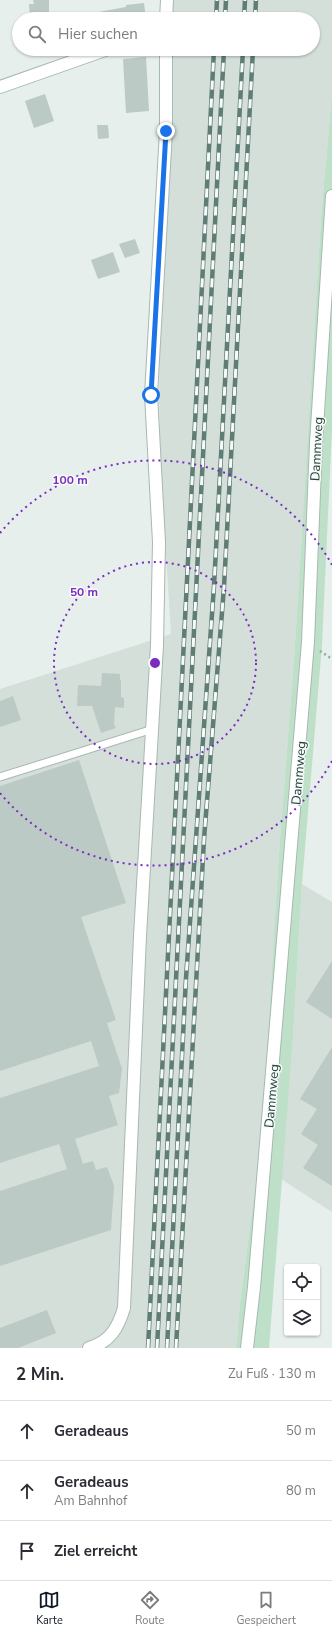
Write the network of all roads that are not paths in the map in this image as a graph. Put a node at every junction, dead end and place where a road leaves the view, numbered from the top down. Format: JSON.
{"nodes":[{"id":1,"x":167,"y":0,"type":"edge"},
{"id":2,"x":166,"y":12,"type":"edge"},
{"id":3,"x":88,"y":56,"type":"edge"},
{"id":4,"x":166,"y":56,"type":"edge"},
{"id":5,"x":0,"y":87,"type":"edge"},
{"id":6,"x":332,"y":196,"type":"edge"},
{"id":7,"x":328,"y":303,"type":"edge"},
{"id":8,"x":153,"y":729,"type":"junction"},
{"id":9,"x":0,"y":777,"type":"edge"},
{"id":10,"x":89,"y":1348,"type":"edge"},
{"id":11,"x":247,"y":1348,"type":"edge"}],
"edges":[{"from":1,"to":2,"type":"street"},
{"from":3,"to":5,"type":"street"},
{"from":4,"to":8,"type":"street"},
{"from":6,"to":7,"type":"street","name":"Dammweg"},
{"from":7,"to":11,"type":"street","name":"Dammweg"},
{"from":8,"to":9,"type":"lane"},
{"from":8,"to":10,"type":"street"}]}
